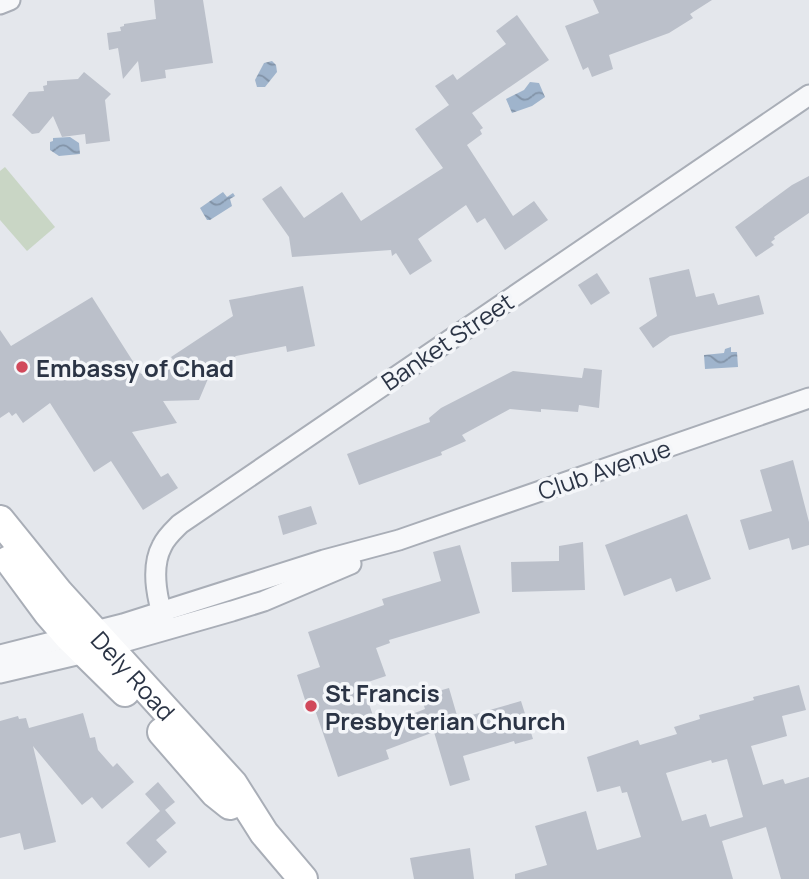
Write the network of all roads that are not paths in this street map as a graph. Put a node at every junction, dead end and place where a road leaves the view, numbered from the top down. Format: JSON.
{"nodes":[{"id":1,"x":10,"y":0,"type":"edge"},
{"id":2,"x":0,"y":4,"type":"edge"},
{"id":3,"x":809,"y":95,"type":"edge"},
{"id":4,"x":809,"y":398,"type":"edge"},
{"id":5,"x":0,"y":520,"type":"edge"},
{"id":6,"x":0,"y":546,"type":"edge"},
{"id":7,"x":164,"y":621,"type":"junction"},
{"id":8,"x":89,"y":642,"type":"junction"},
{"id":9,"x":0,"y":655,"type":"edge"},
{"id":10,"x":0,"y":673,"type":"edge"},
{"id":11,"x":303,"y":879,"type":"edge"}],
"edges":[{"from":1,"to":2,"type":"street"},
{"from":3,"to":7,"type":"street","name":"Banket Street"},
{"from":4,"to":7,"type":"street","name":"Club Avenue"},
{"from":5,"to":8,"type":"street","name":"Dely Road"},
{"from":6,"to":8,"type":"street","name":"Dely Road"},
{"from":7,"to":8,"type":"street","name":"Club Avenue"},
{"from":8,"to":9,"type":"street","name":"Club Avenue"},
{"from":8,"to":10,"type":"street","name":"Club Avenue"},
{"from":8,"to":11,"type":"street","name":"Dely Road"}]}
